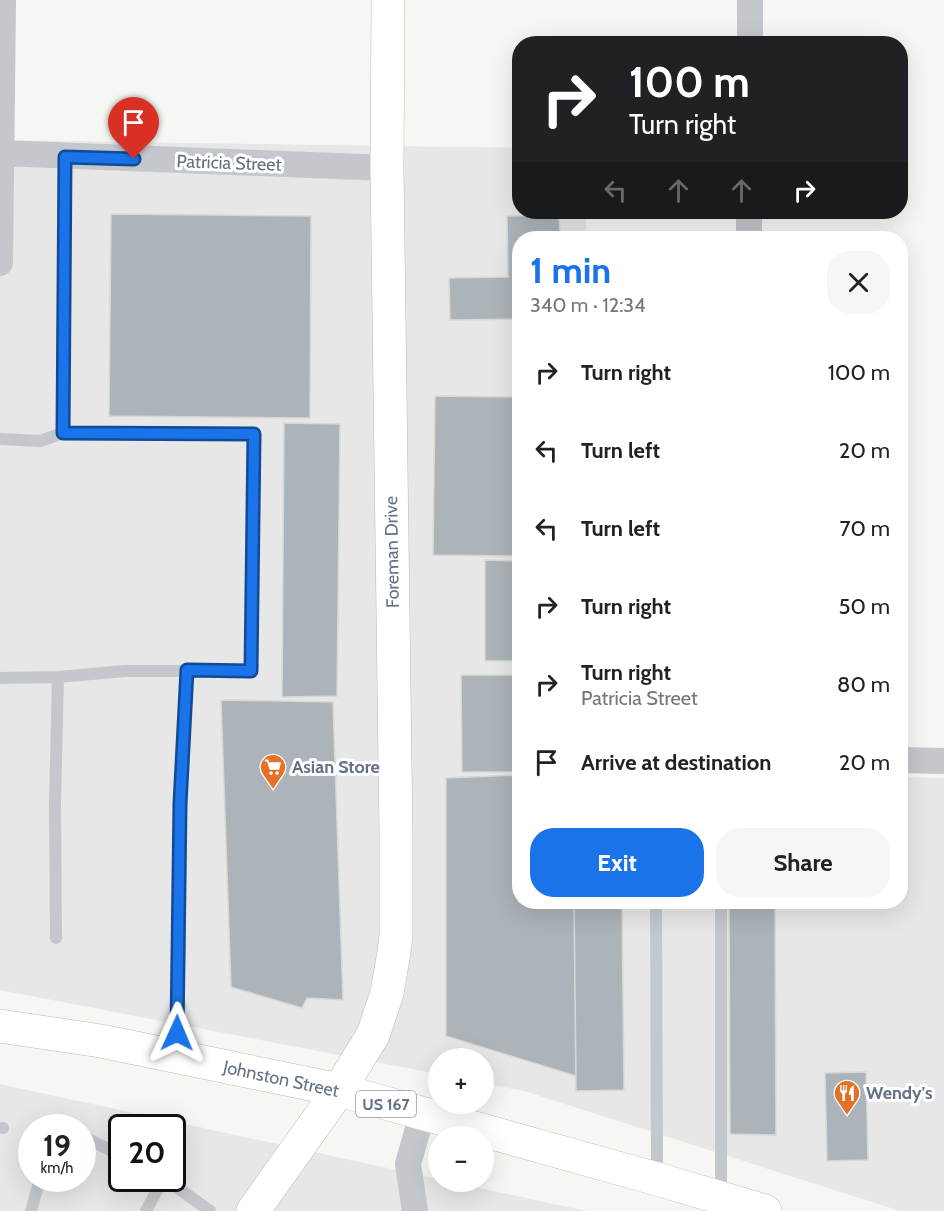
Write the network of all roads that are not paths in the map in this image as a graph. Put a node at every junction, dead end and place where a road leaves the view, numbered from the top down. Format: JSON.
{"nodes":[{"id":1,"x":3,"y":0,"type":"edge"},
{"id":2,"x":388,"y":0,"type":"edge"},
{"id":3,"x":750,"y":0,"type":"edge"},
{"id":4,"x":750,"y":36,"type":"edge"},
{"id":5,"x":1,"y":153,"type":"edge"},
{"id":6,"x":65,"y":157,"type":"junction"},
{"id":7,"x":387,"y":168,"type":"junction"},
{"id":8,"x":0,"y":263,"type":"edge"},
{"id":9,"x":63,"y":433,"type":"junction"},
{"id":10,"x":0,"y":439,"type":"edge"},
{"id":11,"x":187,"y":670,"type":"junction"},
{"id":12,"x":58,"y":677,"type":"junction"},
{"id":13,"x":0,"y":678,"type":"edge"},
{"id":14,"x":908,"y":760,"type":"edge"},
{"id":15,"x":944,"y":760,"type":"edge"},
{"id":16,"x":656,"y":909,"type":"edge"},
{"id":17,"x":721,"y":909,"type":"edge"},
{"id":18,"x":56,"y":938,"type":"dead end"},
{"id":19,"x":0,"y":1026,"type":"edge"},
{"id":20,"x":177,"y":1056,"type":"junction"},
{"id":21,"x":339,"y":1090,"type":"junction"},
{"id":22,"x":422,"y":1114,"type":"junction"},
{"id":23,"x":657,"y":1179,"type":"junction"},
{"id":24,"x":36,"y":1192,"type":"edge"},
{"id":25,"x":157,"y":1192,"type":"edge"},
{"id":26,"x":183,"y":1192,"type":"edge"},
{"id":27,"x":704,"y":1200,"type":"edge"},
{"id":28,"x":31,"y":1211,"type":"edge"},
{"id":29,"x":146,"y":1211,"type":"edge"},
{"id":30,"x":210,"y":1211,"type":"edge"},
{"id":31,"x":253,"y":1211,"type":"edge"},
{"id":32,"x":415,"y":1211,"type":"edge"},
{"id":33,"x":765,"y":1211,"type":"edge"}],
"edges":[{"from":1,"to":5,"type":"street"},
{"from":2,"to":7,"type":"street","name":"Foreman Drive"},
{"from":3,"to":4,"type":"street"},
{"from":5,"to":6,"type":"street","name":"Patricia Street"},
{"from":5,"to":8,"type":"street"},
{"from":6,"to":7,"type":"street","name":"Patricia Street"},
{"from":6,"to":9,"type":"lane"},
{"from":7,"to":21,"type":"street","name":"Foreman Drive"},
{"from":9,"to":10,"type":"lane"},
{"from":9,"to":11,"type":"lane"},
{"from":11,"to":12,"type":"lane"},
{"from":11,"to":20,"type":"lane"},
{"from":12,"to":13,"type":"lane"},
{"from":12,"to":18,"type":"lane"},
{"from":14,"to":15,"type":"street"},
{"from":16,"to":23,"type":"lane"},
{"from":17,"to":27,"type":"lane"},
{"from":19,"to":20,"type":"street","name":"Johnston Street","number":"US 167"},
{"from":20,"to":21,"type":"street","name":"Johnston Street","number":"US 167"},
{"from":21,"to":22,"type":"street","name":"Johnston Street","number":"US 167"},
{"from":21,"to":31,"type":"street","name":"Foreman Drive"},
{"from":22,"to":23,"type":"street","name":"Johnston Street","number":"US 167"},
{"from":22,"to":32,"type":"street"},
{"from":23,"to":27,"type":"street","name":"Johnston Street","number":"US 167"},
{"from":24,"to":28,"type":"lane"},
{"from":25,"to":29,"type":"lane"},
{"from":26,"to":30,"type":"lane"},
{"from":27,"to":33,"type":"street","name":"Johnston Street","number":"US 167"}]}
